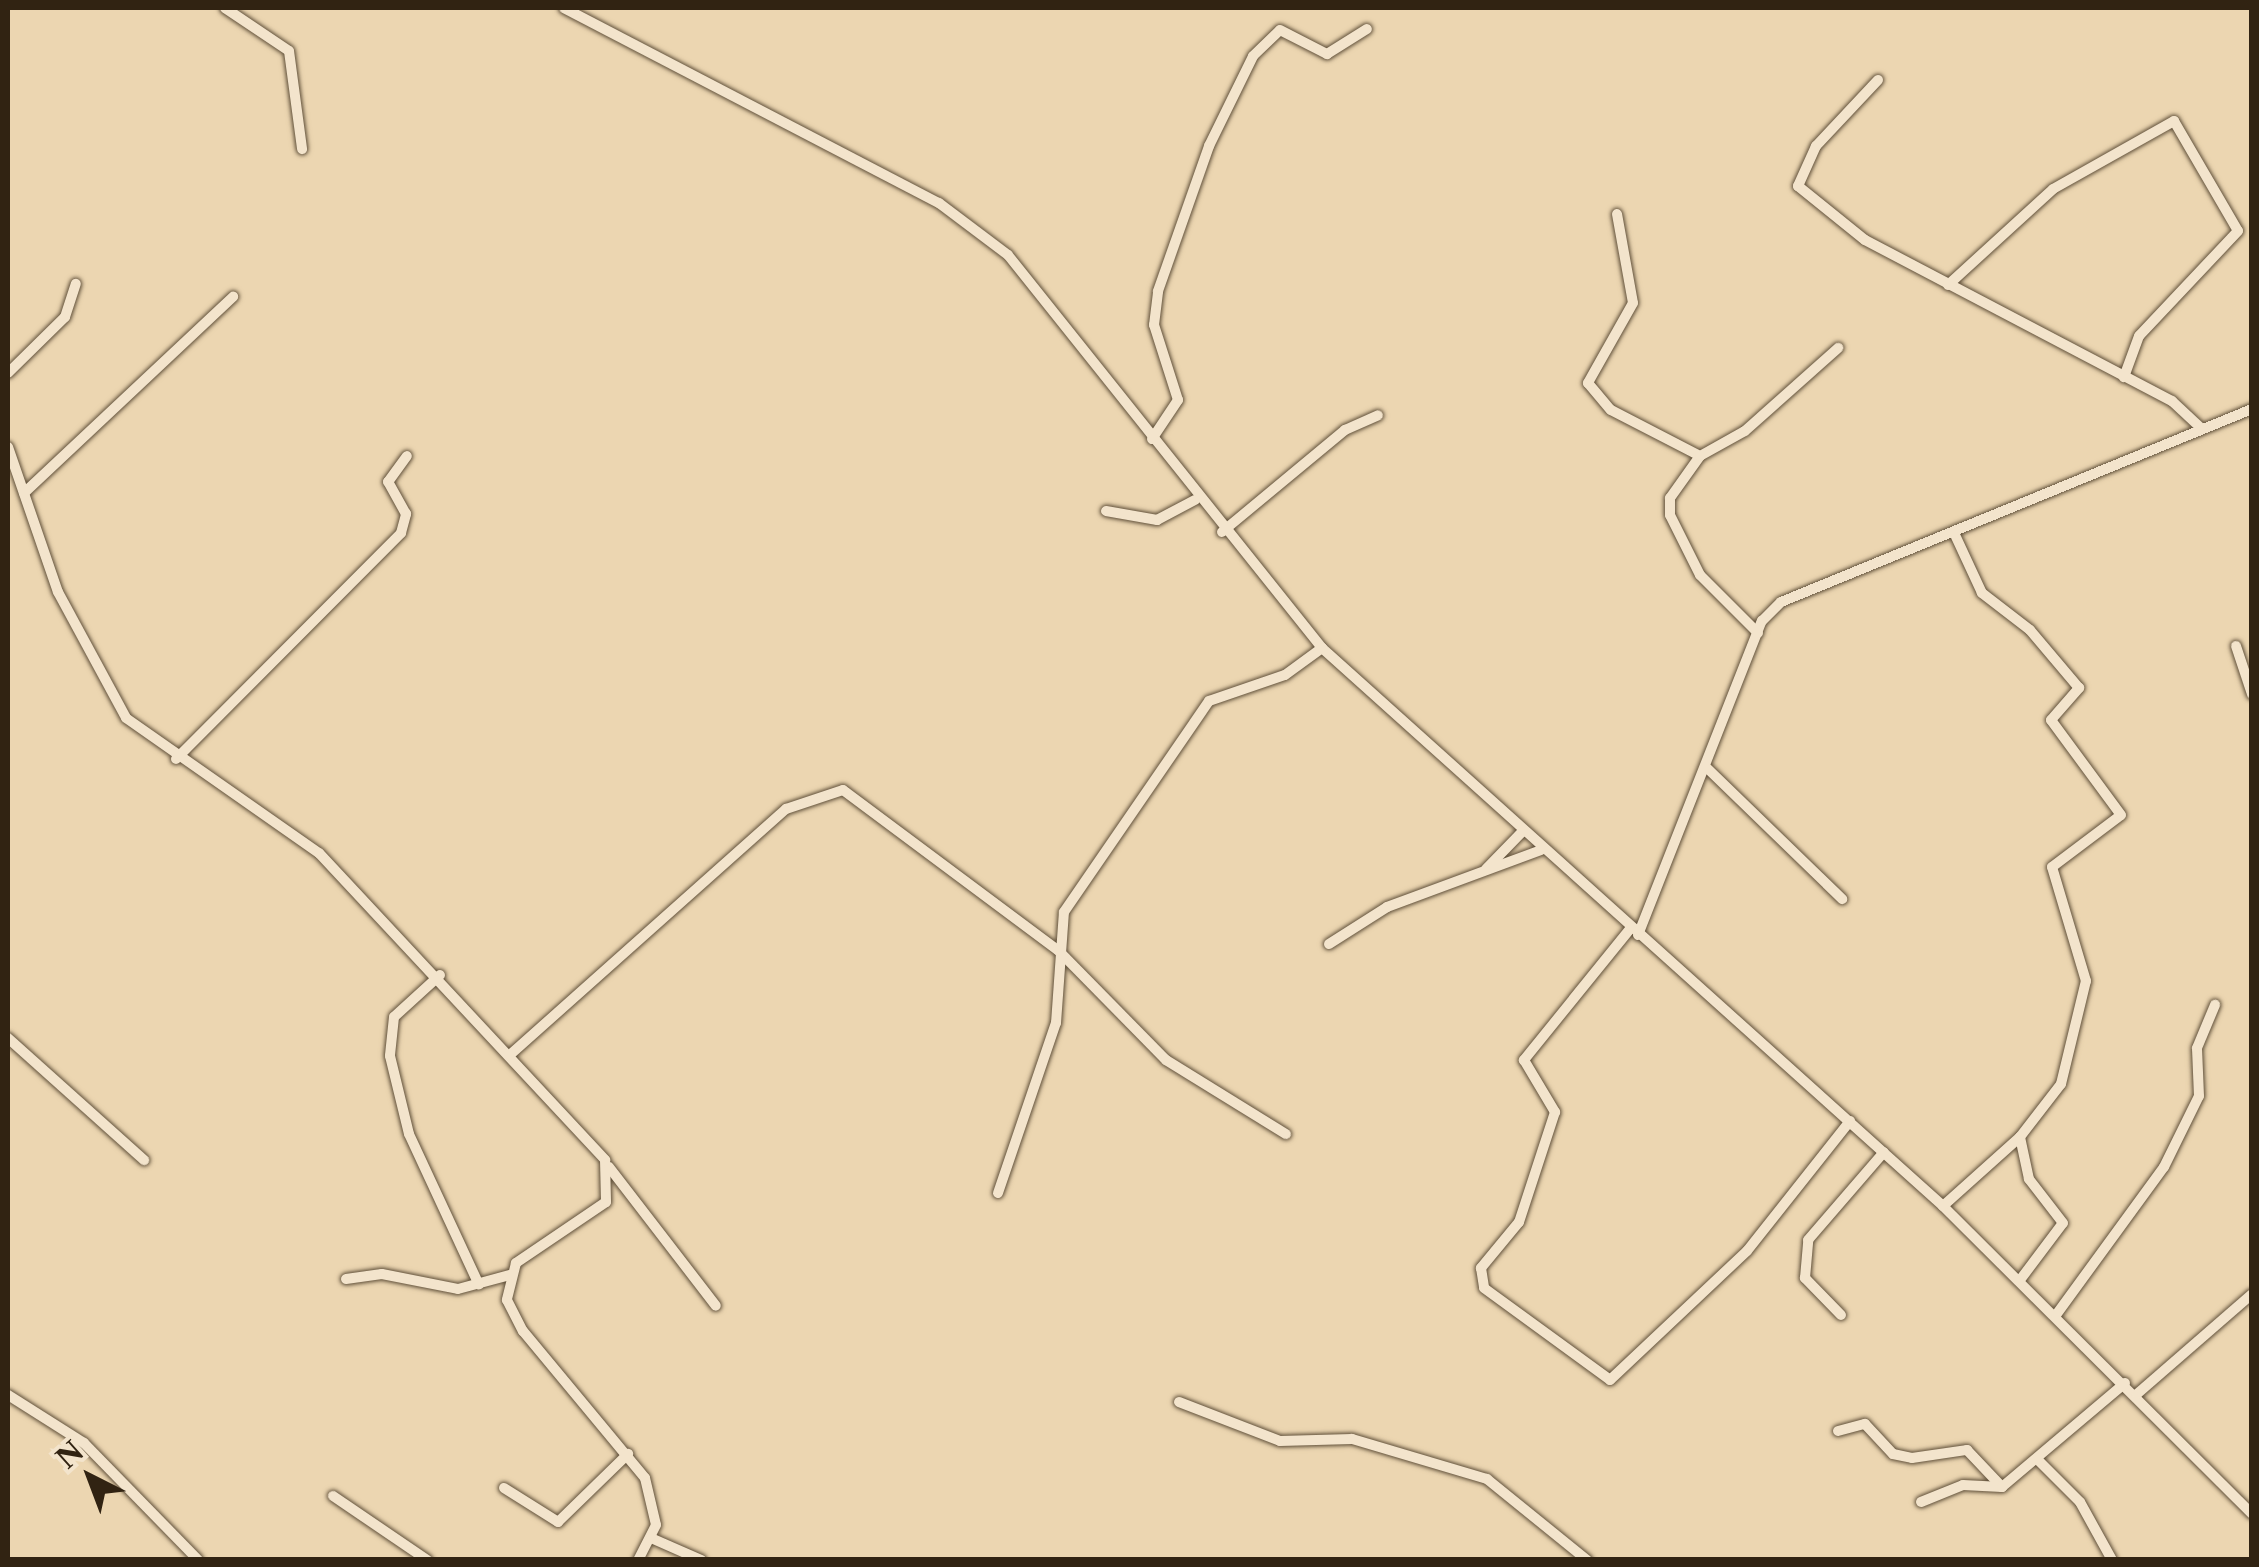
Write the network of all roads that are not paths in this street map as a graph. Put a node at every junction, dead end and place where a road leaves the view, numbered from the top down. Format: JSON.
{"nodes":[{"id":1,"x":224,"y":8,"type":"edge"},
{"id":2,"x":564,"y":8,"type":"edge"},
{"id":3,"x":1367,"y":29,"type":"dead end"},
{"id":4,"x":1878,"y":80,"type":"dead end"},
{"id":5,"x":302,"y":149,"type":"dead end"},
{"id":6,"x":1617,"y":214,"type":"dead end"},
{"id":7,"x":76,"y":284,"type":"dead end"},
{"id":8,"x":1948,"y":285,"type":"junction"},
{"id":9,"x":233,"y":297,"type":"dead end"},
{"id":10,"x":1838,"y":348,"type":"dead end"},
{"id":11,"x":8,"y":374,"type":"edge"},
{"id":12,"x":2124,"y":376,"type":"junction"},
{"id":13,"x":2252,"y":409,"type":"edge"},
{"id":14,"x":1378,"y":415,"type":"dead end"},
{"id":15,"x":2200,"y":427,"type":"junction"},
{"id":16,"x":1152,"y":439,"type":"junction"},
{"id":17,"x":8,"y":447,"type":"edge"},
{"id":18,"x":406,"y":456,"type":"dead end"},
{"id":19,"x":1700,"y":456,"type":"junction"},
{"id":20,"x":24,"y":493,"type":"junction"},
{"id":21,"x":1195,"y":500,"type":"junction"},
{"id":22,"x":1106,"y":511,"type":"dead end"},
{"id":23,"x":1222,"y":532,"type":"junction"},
{"id":24,"x":1956,"y":538,"type":"junction"},
{"id":25,"x":1758,"y":634,"type":"junction"},
{"id":26,"x":2236,"y":646,"type":"dead end"},
{"id":27,"x":1322,"y":648,"type":"junction"},
{"id":28,"x":2252,"y":694,"type":"edge"},
{"id":29,"x":176,"y":759,"type":"junction"},
{"id":30,"x":1708,"y":769,"type":"junction"},
{"id":31,"x":1522,"y":832,"type":"junction"},
{"id":32,"x":1541,"y":850,"type":"junction"},
{"id":33,"x":1485,"y":870,"type":"junction"},
{"id":34,"x":1842,"y":899,"type":"dead end"},
{"id":35,"x":1634,"y":932,"type":"junction"},
{"id":36,"x":1329,"y":944,"type":"dead end"},
{"id":37,"x":1058,"y":950,"type":"junction"},
{"id":38,"x":440,"y":975,"type":"junction"},
{"id":39,"x":2215,"y":1005,"type":"dead end"},
{"id":40,"x":8,"y":1038,"type":"edge"},
{"id":41,"x":512,"y":1053,"type":"junction"},
{"id":42,"x":1850,"y":1121,"type":"junction"},
{"id":43,"x":1286,"y":1134,"type":"dead end"},
{"id":44,"x":2020,"y":1137,"type":"junction"},
{"id":45,"x":1884,"y":1152,"type":"junction"},
{"id":46,"x":144,"y":1160,"type":"dead end"},
{"id":47,"x":608,"y":1166,"type":"junction"},
{"id":48,"x":998,"y":1193,"type":"dead end"},
{"id":49,"x":1943,"y":1206,"type":"junction"},
{"id":50,"x":510,"y":1275,"type":"junction"},
{"id":51,"x":346,"y":1279,"type":"dead end"},
{"id":52,"x":2020,"y":1280,"type":"junction"},
{"id":53,"x":479,"y":1285,"type":"junction"},
{"id":54,"x":2252,"y":1294,"type":"edge"},
{"id":55,"x":716,"y":1306,"type":"dead end"},
{"id":56,"x":1840,"y":1314,"type":"dead end"},
{"id":57,"x":2056,"y":1316,"type":"junction"},
{"id":58,"x":2125,"y":1383,"type":"junction"},
{"id":59,"x":8,"y":1394,"type":"edge"},
{"id":60,"x":2136,"y":1394,"type":"junction"},
{"id":61,"x":1179,"y":1402,"type":"dead end"},
{"id":62,"x":1838,"y":1431,"type":"dead end"},
{"id":63,"x":628,"y":1454,"type":"junction"},
{"id":64,"x":2039,"y":1460,"type":"junction"},
{"id":65,"x":2002,"y":1487,"type":"junction"},
{"id":66,"x":504,"y":1488,"type":"dead end"},
{"id":67,"x":332,"y":1496,"type":"dead end"},
{"id":68,"x":1921,"y":1502,"type":"dead end"},
{"id":69,"x":2252,"y":1514,"type":"edge"},
{"id":70,"x":651,"y":1538,"type":"junction"},
{"id":71,"x":198,"y":1560,"type":"edge"},
{"id":72,"x":427,"y":1560,"type":"edge"},
{"id":73,"x":638,"y":1560,"type":"edge"},
{"id":74,"x":702,"y":1560,"type":"edge"},
{"id":75,"x":1588,"y":1560,"type":"edge"},
{"id":76,"x":2112,"y":1560,"type":"edge"}],
"edges":[{"from":1,"to":5,"type":"street"},
{"from":2,"to":16,"type":"street"},
{"from":3,"to":16,"type":"street"},
{"from":4,"to":8,"type":"street"},
{"from":6,"to":19,"type":"street"},
{"from":7,"to":11,"type":"street"},
{"from":8,"to":12,"type":"street"},
{"from":8,"to":12,"type":"street"},
{"from":9,"to":20,"type":"street"},
{"from":10,"to":19,"type":"street"},
{"from":12,"to":15,"type":"street"},
{"from":13,"to":15,"type":"street"},
{"from":14,"to":23,"type":"street"},
{"from":15,"to":24,"type":"street"},
{"from":16,"to":21,"type":"street"},
{"from":17,"to":20,"type":"street"},
{"from":18,"to":29,"type":"street"},
{"from":19,"to":25,"type":"street"},
{"from":20,"to":29,"type":"street"},
{"from":21,"to":22,"type":"street"},
{"from":21,"to":23,"type":"street"},
{"from":23,"to":27,"type":"street"},
{"from":24,"to":25,"type":"street"},
{"from":24,"to":44,"type":"street"},
{"from":25,"to":30,"type":"street"},
{"from":26,"to":28,"type":"street"},
{"from":27,"to":31,"type":"street"},
{"from":27,"to":37,"type":"street"},
{"from":29,"to":38,"type":"street"},
{"from":30,"to":34,"type":"street"},
{"from":30,"to":35,"type":"street"},
{"from":31,"to":32,"type":"street"},
{"from":31,"to":33,"type":"street"},
{"from":32,"to":33,"type":"street"},
{"from":32,"to":35,"type":"street"},
{"from":33,"to":36,"type":"street"},
{"from":35,"to":42,"type":"street"},
{"from":35,"to":42,"type":"street"},
{"from":37,"to":41,"type":"street"},
{"from":37,"to":43,"type":"street"},
{"from":37,"to":48,"type":"street"},
{"from":38,"to":41,"type":"street"},
{"from":38,"to":53,"type":"street"},
{"from":39,"to":57,"type":"street"},
{"from":40,"to":46,"type":"street"},
{"from":41,"to":47,"type":"street"},
{"from":42,"to":45,"type":"street"},
{"from":44,"to":49,"type":"street"},
{"from":44,"to":52,"type":"street"},
{"from":45,"to":49,"type":"street"},
{"from":45,"to":56,"type":"street"},
{"from":47,"to":50,"type":"street"},
{"from":47,"to":55,"type":"street"},
{"from":49,"to":52,"type":"street"},
{"from":50,"to":53,"type":"street"},
{"from":50,"to":63,"type":"street"},
{"from":51,"to":53,"type":"street"},
{"from":52,"to":57,"type":"street"},
{"from":54,"to":60,"type":"street"},
{"from":57,"to":58,"type":"street"},
{"from":58,"to":60,"type":"street"},
{"from":58,"to":64,"type":"street"},
{"from":59,"to":71,"type":"street"},
{"from":60,"to":69,"type":"street"},
{"from":61,"to":75,"type":"street"},
{"from":62,"to":65,"type":"street"},
{"from":63,"to":66,"type":"street"},
{"from":63,"to":70,"type":"street"},
{"from":64,"to":65,"type":"street"},
{"from":64,"to":76,"type":"street"},
{"from":65,"to":68,"type":"street"},
{"from":67,"to":72,"type":"street"},
{"from":70,"to":73,"type":"street"},
{"from":70,"to":74,"type":"street"}]}
